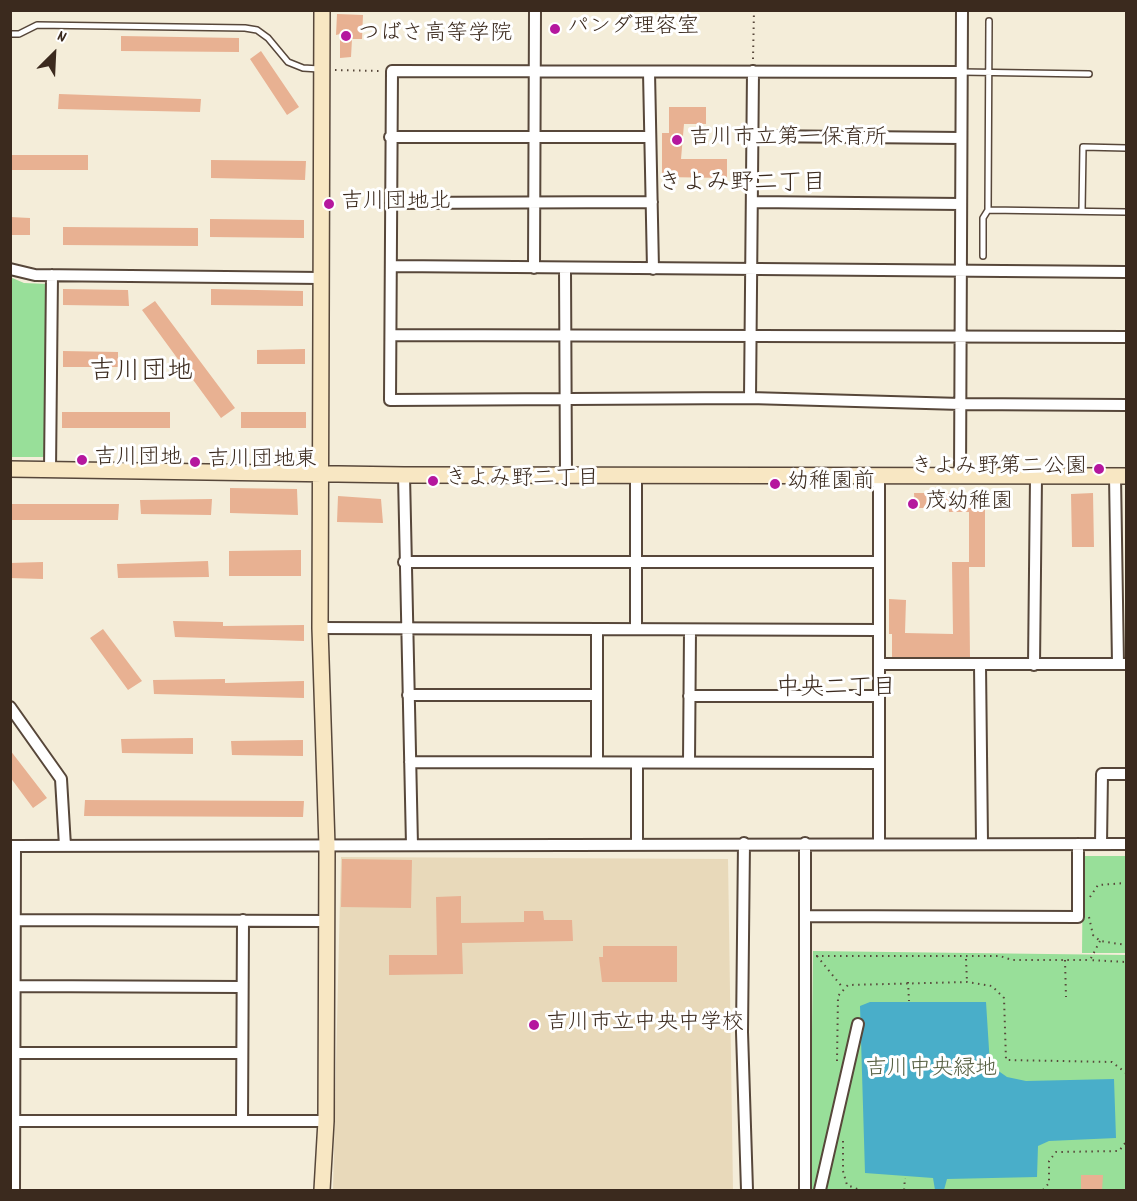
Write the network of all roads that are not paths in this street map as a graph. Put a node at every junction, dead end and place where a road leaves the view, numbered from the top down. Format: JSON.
{"nodes":[{"id":1,"x":322,"y":10,"type":"edge"},
{"id":2,"x":535,"y":10,"type":"edge"},
{"id":3,"x":962,"y":10,"type":"edge"},
{"id":4,"x":989,"y":21,"type":"dead end"},
{"id":5,"x":10,"y":34,"type":"edge"},
{"id":6,"x":321,"y":69,"type":"junction"},
{"id":7,"x":534,"y":70,"type":"junction"},
{"id":8,"x":753,"y":71,"type":"junction"},
{"id":9,"x":649,"y":72,"type":"junction"},
{"id":10,"x":962,"y":72,"type":"junction"},
{"id":11,"x":989,"y":73,"type":"junction"},
{"id":12,"x":1089,"y":74,"type":"dead end"},
{"id":13,"x":753,"y":136,"type":"junction"},
{"id":14,"x":390,"y":137,"type":"junction"},
{"id":15,"x":533,"y":137,"type":"junction"},
{"id":16,"x":650,"y":137,"type":"junction"},
{"id":17,"x":961,"y":138,"type":"junction"},
{"id":18,"x":1126,"y":148,"type":"edge"},
{"id":19,"x":652,"y":202,"type":"junction"},
{"id":20,"x":752,"y":202,"type":"junction"},
{"id":21,"x":391,"y":203,"type":"junction"},
{"id":22,"x":534,"y":203,"type":"junction"},
{"id":23,"x":961,"y":204,"type":"junction"},
{"id":24,"x":988,"y":210,"type":"junction"},
{"id":25,"x":1082,"y":211,"type":"junction"},
{"id":26,"x":1126,"y":212,"type":"edge"},
{"id":27,"x":983,"y":256,"type":"dead end"},
{"id":28,"x":392,"y":266,"type":"junction"},
{"id":29,"x":534,"y":268,"type":"junction"},
{"id":30,"x":565,"y":268,"type":"junction"},
{"id":31,"x":10,"y":269,"type":"edge"},
{"id":32,"x":653,"y":269,"type":"junction"},
{"id":33,"x":752,"y":271,"type":"junction"},
{"id":34,"x":962,"y":272,"type":"junction"},
{"id":35,"x":1126,"y":272,"type":"edge"},
{"id":36,"x":52,"y":275,"type":"junction"},
{"id":37,"x":321,"y":278,"type":"junction"},
{"id":38,"x":390,"y":335,"type":"junction"},
{"id":39,"x":750,"y":335,"type":"junction"},
{"id":40,"x":564,"y":336,"type":"junction"},
{"id":41,"x":1126,"y":337,"type":"edge"},
{"id":42,"x":960,"y":338,"type":"junction"},
{"id":43,"x":750,"y":398,"type":"junction"},
{"id":44,"x":564,"y":399,"type":"junction"},
{"id":45,"x":961,"y":404,"type":"junction"},
{"id":46,"x":1126,"y":405,"type":"edge"},
{"id":47,"x":10,"y":470,"type":"edge"},
{"id":48,"x":50,"y":470,"type":"junction"},
{"id":49,"x":320,"y":474,"type":"junction"},
{"id":50,"x":404,"y":475,"type":"junction"},
{"id":51,"x":566,"y":476,"type":"junction"},
{"id":52,"x":636,"y":476,"type":"junction"},
{"id":53,"x":879,"y":476,"type":"junction"},
{"id":54,"x":1121,"y":476,"type":"edge"},
{"id":55,"x":960,"y":477,"type":"junction"},
{"id":56,"x":1036,"y":477,"type":"junction"},
{"id":57,"x":404,"y":562,"type":"junction"},
{"id":58,"x":635,"y":562,"type":"junction"},
{"id":59,"x":879,"y":562,"type":"junction"},
{"id":60,"x":320,"y":628,"type":"junction"},
{"id":61,"x":406,"y":629,"type":"junction"},
{"id":62,"x":636,"y":629,"type":"junction"},
{"id":63,"x":597,"y":630,"type":"junction"},
{"id":64,"x":690,"y":630,"type":"junction"},
{"id":65,"x":879,"y":630,"type":"junction"},
{"id":66,"x":880,"y":664,"type":"junction"},
{"id":67,"x":980,"y":664,"type":"junction"},
{"id":68,"x":1122,"y":664,"type":"edge"},
{"id":69,"x":1034,"y":665,"type":"junction"},
{"id":70,"x":408,"y":695,"type":"junction"},
{"id":71,"x":597,"y":695,"type":"junction"},
{"id":72,"x":689,"y":696,"type":"junction"},
{"id":73,"x":878,"y":696,"type":"junction"},
{"id":74,"x":10,"y":707,"type":"edge"},
{"id":75,"x":410,"y":762,"type":"junction"},
{"id":76,"x":597,"y":762,"type":"junction"},
{"id":77,"x":689,"y":762,"type":"junction"},
{"id":78,"x":637,"y":763,"type":"junction"},
{"id":79,"x":879,"y":763,"type":"junction"},
{"id":80,"x":1126,"y":774,"type":"edge"},
{"id":81,"x":982,"y":842,"type":"junction"},
{"id":82,"x":637,"y":843,"type":"junction"},
{"id":83,"x":744,"y":843,"type":"junction"},
{"id":84,"x":805,"y":843,"type":"junction"},
{"id":85,"x":879,"y":843,"type":"junction"},
{"id":86,"x":1078,"y":844,"type":"junction"},
{"id":87,"x":1101,"y":844,"type":"junction"},
{"id":88,"x":1126,"y":844,"type":"edge"},
{"id":89,"x":412,"y":845,"type":"junction"},
{"id":90,"x":13,"y":846,"type":"edge"},
{"id":91,"x":65,"y":846,"type":"junction"},
{"id":92,"x":327,"y":846,"type":"junction"},
{"id":93,"x":805,"y":916,"type":"junction"},
{"id":94,"x":15,"y":920,"type":"junction"},
{"id":95,"x":243,"y":920,"type":"junction"},
{"id":96,"x":327,"y":921,"type":"junction"},
{"id":97,"x":14,"y":986,"type":"junction"},
{"id":98,"x":243,"y":987,"type":"junction"},
{"id":99,"x":858,"y":1024,"type":"dead end"},
{"id":100,"x":14,"y":1053,"type":"junction"},
{"id":101,"x":242,"y":1053,"type":"junction"},
{"id":102,"x":12,"y":1121,"type":"edge"},
{"id":103,"x":242,"y":1121,"type":"junction"},
{"id":104,"x":326,"y":1121,"type":"junction"},
{"id":105,"x":14,"y":1191,"type":"edge"},
{"id":106,"x":322,"y":1191,"type":"edge"},
{"id":107,"x":747,"y":1191,"type":"edge"},
{"id":108,"x":805,"y":1191,"type":"edge"},
{"id":109,"x":820,"y":1191,"type":"edge"}],
"edges":[{"from":1,"to":6,"type":"street"},
{"from":2,"to":7,"type":"street"},
{"from":3,"to":10,"type":"street"},
{"from":4,"to":11,"type":"lane"},
{"from":5,"to":6,"type":"lane"},
{"from":6,"to":37,"type":"street"},
{"from":7,"to":9,"type":"street"},
{"from":7,"to":14,"type":"street"},
{"from":7,"to":15,"type":"street"},
{"from":8,"to":9,"type":"street"},
{"from":8,"to":10,"type":"street"},
{"from":8,"to":13,"type":"street"},
{"from":9,"to":16,"type":"street"},
{"from":10,"to":11,"type":"lane"},
{"from":10,"to":17,"type":"street"},
{"from":11,"to":12,"type":"lane"},
{"from":11,"to":24,"type":"lane"},
{"from":13,"to":17,"type":"street"},
{"from":13,"to":20,"type":"street"},
{"from":14,"to":15,"type":"street"},
{"from":14,"to":21,"type":"street"},
{"from":15,"to":16,"type":"street"},
{"from":15,"to":22,"type":"street"},
{"from":16,"to":19,"type":"street"},
{"from":17,"to":23,"type":"street"},
{"from":18,"to":25,"type":"lane"},
{"from":19,"to":22,"type":"street"},
{"from":19,"to":32,"type":"street"},
{"from":20,"to":23,"type":"street"},
{"from":20,"to":33,"type":"street"},
{"from":21,"to":22,"type":"street"},
{"from":21,"to":28,"type":"street"},
{"from":22,"to":29,"type":"street"},
{"from":23,"to":34,"type":"street"},
{"from":24,"to":25,"type":"lane"},
{"from":24,"to":27,"type":"lane"},
{"from":25,"to":26,"type":"lane"},
{"from":28,"to":29,"type":"street"},
{"from":28,"to":38,"type":"street"},
{"from":29,"to":30,"type":"street"},
{"from":30,"to":32,"type":"street"},
{"from":30,"to":40,"type":"street"},
{"from":31,"to":36,"type":"street"},
{"from":32,"to":33,"type":"street"},
{"from":33,"to":34,"type":"street"},
{"from":33,"to":39,"type":"street"},
{"from":34,"to":35,"type":"street"},
{"from":34,"to":42,"type":"street"},
{"from":36,"to":37,"type":"street"},
{"from":36,"to":48,"type":"street"},
{"from":37,"to":49,"type":"street"},
{"from":38,"to":40,"type":"street"},
{"from":38,"to":44,"type":"street"},
{"from":39,"to":40,"type":"street"},
{"from":39,"to":42,"type":"street"},
{"from":39,"to":43,"type":"street"},
{"from":40,"to":44,"type":"street"},
{"from":41,"to":42,"type":"street"},
{"from":42,"to":45,"type":"street"},
{"from":43,"to":44,"type":"street"},
{"from":43,"to":45,"type":"street"},
{"from":44,"to":51,"type":"street"},
{"from":45,"to":46,"type":"street"},
{"from":45,"to":55,"type":"street"},
{"from":47,"to":48,"type":"street"},
{"from":48,"to":49,"type":"street"},
{"from":49,"to":50,"type":"street"},
{"from":49,"to":60,"type":"street"},
{"from":50,"to":51,"type":"street"},
{"from":50,"to":57,"type":"street"},
{"from":51,"to":52,"type":"street"},
{"from":52,"to":53,"type":"street"},
{"from":52,"to":58,"type":"street"},
{"from":53,"to":55,"type":"street"},
{"from":53,"to":59,"type":"street"},
{"from":54,"to":56,"type":"street"},
{"from":54,"to":68,"type":"street"},
{"from":55,"to":56,"type":"street"},
{"from":56,"to":69,"type":"street"},
{"from":57,"to":58,"type":"street"},
{"from":57,"to":61,"type":"street"},
{"from":58,"to":59,"type":"street"},
{"from":58,"to":62,"type":"street"},
{"from":59,"to":65,"type":"street"},
{"from":60,"to":61,"type":"street"},
{"from":60,"to":92,"type":"street"},
{"from":61,"to":63,"type":"street"},
{"from":61,"to":70,"type":"street"},
{"from":62,"to":63,"type":"street"},
{"from":62,"to":64,"type":"street"},
{"from":63,"to":71,"type":"street"},
{"from":64,"to":65,"type":"street"},
{"from":64,"to":72,"type":"street"},
{"from":65,"to":66,"type":"street"},
{"from":66,"to":67,"type":"street"},
{"from":66,"to":73,"type":"street"},
{"from":67,"to":69,"type":"street"},
{"from":67,"to":81,"type":"street"},
{"from":68,"to":69,"type":"street"},
{"from":70,"to":71,"type":"street"},
{"from":70,"to":75,"type":"street"},
{"from":71,"to":76,"type":"street"},
{"from":72,"to":73,"type":"street"},
{"from":72,"to":77,"type":"street"},
{"from":73,"to":79,"type":"street"},
{"from":74,"to":91,"type":"street"},
{"from":75,"to":76,"type":"street"},
{"from":75,"to":89,"type":"street"},
{"from":76,"to":78,"type":"street"},
{"from":77,"to":78,"type":"street"},
{"from":77,"to":79,"type":"street"},
{"from":78,"to":82,"type":"street"},
{"from":79,"to":85,"type":"street"},
{"from":80,"to":87,"type":"street"},
{"from":81,"to":85,"type":"street"},
{"from":81,"to":86,"type":"street"},
{"from":82,"to":83,"type":"street"},
{"from":82,"to":89,"type":"street"},
{"from":83,"to":84,"type":"street"},
{"from":83,"to":107,"type":"street"},
{"from":84,"to":85,"type":"street"},
{"from":84,"to":93,"type":"street"},
{"from":86,"to":87,"type":"street"},
{"from":86,"to":93,"type":"street"},
{"from":87,"to":88,"type":"street"},
{"from":89,"to":92,"type":"street"},
{"from":90,"to":91,"type":"street"},
{"from":90,"to":94,"type":"street"},
{"from":91,"to":92,"type":"street"},
{"from":92,"to":96,"type":"street"},
{"from":93,"to":108,"type":"street"},
{"from":94,"to":95,"type":"street"},
{"from":94,"to":97,"type":"street"},
{"from":95,"to":96,"type":"street"},
{"from":95,"to":98,"type":"street"},
{"from":96,"to":104,"type":"street"},
{"from":97,"to":98,"type":"street"},
{"from":97,"to":100,"type":"street"},
{"from":98,"to":101,"type":"street"},
{"from":99,"to":109,"type":"street"},
{"from":100,"to":101,"type":"street"},
{"from":100,"to":102,"type":"street"},
{"from":101,"to":103,"type":"street"},
{"from":102,"to":103,"type":"street"},
{"from":102,"to":105,"type":"street"},
{"from":103,"to":104,"type":"street"},
{"from":104,"to":106,"type":"street"}]}
